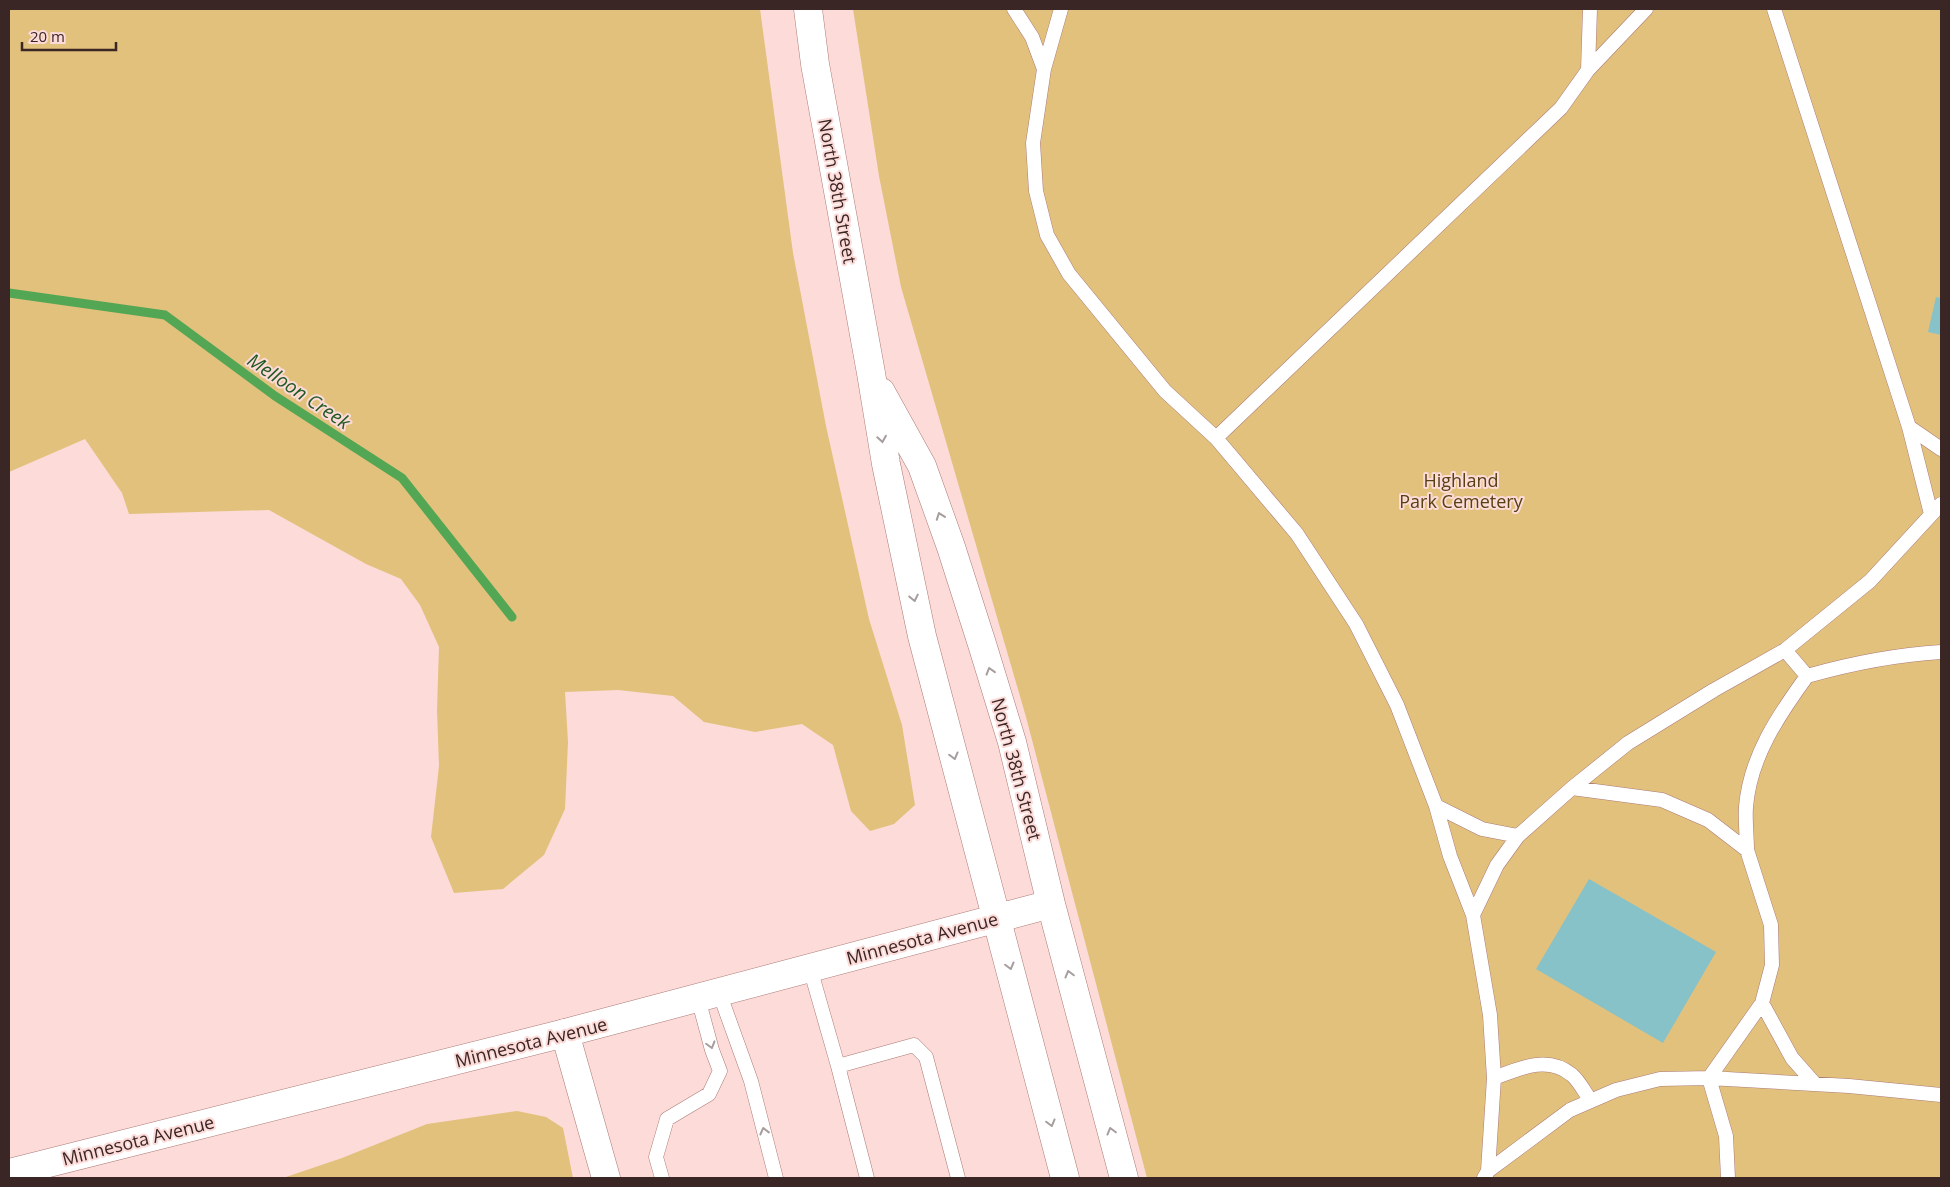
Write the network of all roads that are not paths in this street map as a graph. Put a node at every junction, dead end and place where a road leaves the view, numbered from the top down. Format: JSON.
{"nodes":[{"id":1,"x":808,"y":9,"type":"edge"},
{"id":2,"x":1014,"y":9,"type":"edge"},
{"id":3,"x":1061,"y":9,"type":"edge"},
{"id":4,"x":1590,"y":9,"type":"edge"},
{"id":5,"x":1646,"y":9,"type":"edge"},
{"id":6,"x":1774,"y":9,"type":"edge"},
{"id":7,"x":1044,"y":69,"type":"junction"},
{"id":8,"x":1588,"y":70,"type":"junction"},
{"id":9,"x":871,"y":374,"type":"junction"},
{"id":10,"x":1909,"y":427,"type":"junction"},
{"id":11,"x":1216,"y":438,"type":"junction"},
{"id":12,"x":1941,"y":449,"type":"edge"},
{"id":13,"x":1941,"y":504,"type":"edge"},
{"id":14,"x":1930,"y":514,"type":"junction"},
{"id":15,"x":1785,"y":650,"type":"junction"},
{"id":16,"x":1941,"y":652,"type":"edge"},
{"id":17,"x":1807,"y":676,"type":"junction"},
{"id":18,"x":1572,"y":788,"type":"junction"},
{"id":19,"x":1436,"y":806,"type":"junction"},
{"id":20,"x":1518,"y":836,"type":"junction"},
{"id":21,"x":1747,"y":850,"type":"junction"},
{"id":22,"x":1051,"y":904,"type":"junction"},
{"id":23,"x":1473,"y":915,"type":"junction"},
{"id":24,"x":998,"y":919,"type":"junction"},
{"id":25,"x":810,"y":968,"type":"junction"},
{"id":26,"x":708,"y":995,"type":"junction"},
{"id":27,"x":1762,"y":1003,"type":"junction"},
{"id":28,"x":565,"y":1034,"type":"junction"},
{"id":29,"x":838,"y":1066,"type":"junction"},
{"id":30,"x":1494,"y":1078,"type":"junction"},
{"id":31,"x":1709,"y":1078,"type":"junction"},
{"id":32,"x":1815,"y":1084,"type":"junction"},
{"id":33,"x":1941,"y":1095,"type":"edge"},
{"id":34,"x":1591,"y":1101,"type":"junction"},
{"id":35,"x":9,"y":1173,"type":"edge"},
{"id":36,"x":1486,"y":1174,"type":"edge"},
{"id":37,"x":606,"y":1178,"type":"edge"},
{"id":38,"x":662,"y":1178,"type":"edge"},
{"id":39,"x":776,"y":1178,"type":"edge"},
{"id":40,"x":867,"y":1178,"type":"edge"},
{"id":41,"x":958,"y":1178,"type":"edge"},
{"id":42,"x":1065,"y":1178,"type":"edge"},
{"id":43,"x":1124,"y":1178,"type":"edge"},
{"id":44,"x":1728,"y":1178,"type":"edge"}],
"edges":[{"from":1,"to":9,"type":"main road","name":"North 38th Street"},
{"from":2,"to":7,"type":"lane"},
{"from":3,"to":7,"type":"lane"},
{"from":4,"to":8,"type":"lane"},
{"from":5,"to":8,"type":"lane"},
{"from":6,"to":10,"type":"lane"},
{"from":7,"to":11,"type":"lane"},
{"from":8,"to":11,"type":"lane"},
{"from":22,"to":9,"type":"main road","name":"North 38th Street","one_way":true},
{"from":9,"to":24,"type":"main road","name":"North 38th Street","one_way":true},
{"from":10,"to":12,"type":"lane"},
{"from":10,"to":14,"type":"lane"},
{"from":11,"to":19,"type":"lane"},
{"from":13,"to":14,"type":"lane"},
{"from":14,"to":15,"type":"lane"},
{"from":15,"to":17,"type":"lane"},
{"from":15,"to":18,"type":"lane"},
{"from":16,"to":17,"type":"lane"},
{"from":17,"to":21,"type":"lane"},
{"from":18,"to":20,"type":"lane"},
{"from":18,"to":21,"type":"lane"},
{"from":19,"to":20,"type":"lane"},
{"from":19,"to":23,"type":"lane"},
{"from":20,"to":23,"type":"lane"},
{"from":21,"to":27,"type":"lane"},
{"from":22,"to":24,"type":"main road","name":"Minnesota Avenue"},
{"from":43,"to":22,"type":"main road","name":"North 38th Street","one_way":true},
{"from":23,"to":30,"type":"lane"},
{"from":24,"to":25,"type":"main road","name":"Minnesota Avenue"},
{"from":24,"to":42,"type":"main road","name":"North 38th Street","one_way":true},
{"from":25,"to":26,"type":"main road","name":"Minnesota Avenue"},
{"from":25,"to":29,"type":"lane"},
{"from":26,"to":28,"type":"main road","name":"Minnesota Avenue"},
{"from":26,"to":38,"type":"lane","one_way":true},
{"from":39,"to":26,"type":"lane","one_way":true},
{"from":27,"to":31,"type":"lane"},
{"from":27,"to":32,"type":"lane"},
{"from":28,"to":35,"type":"main road","name":"Minnesota Avenue"},
{"from":28,"to":37,"type":"main road"},
{"from":29,"to":40,"type":"lane"},
{"from":29,"to":41,"type":"lane"},
{"from":30,"to":34,"type":"lane"},
{"from":30,"to":36,"type":"lane"},
{"from":31,"to":32,"type":"lane"},
{"from":31,"to":34,"type":"lane"},
{"from":31,"to":44,"type":"lane"},
{"from":32,"to":33,"type":"lane"},
{"from":34,"to":36,"type":"lane"}]}
